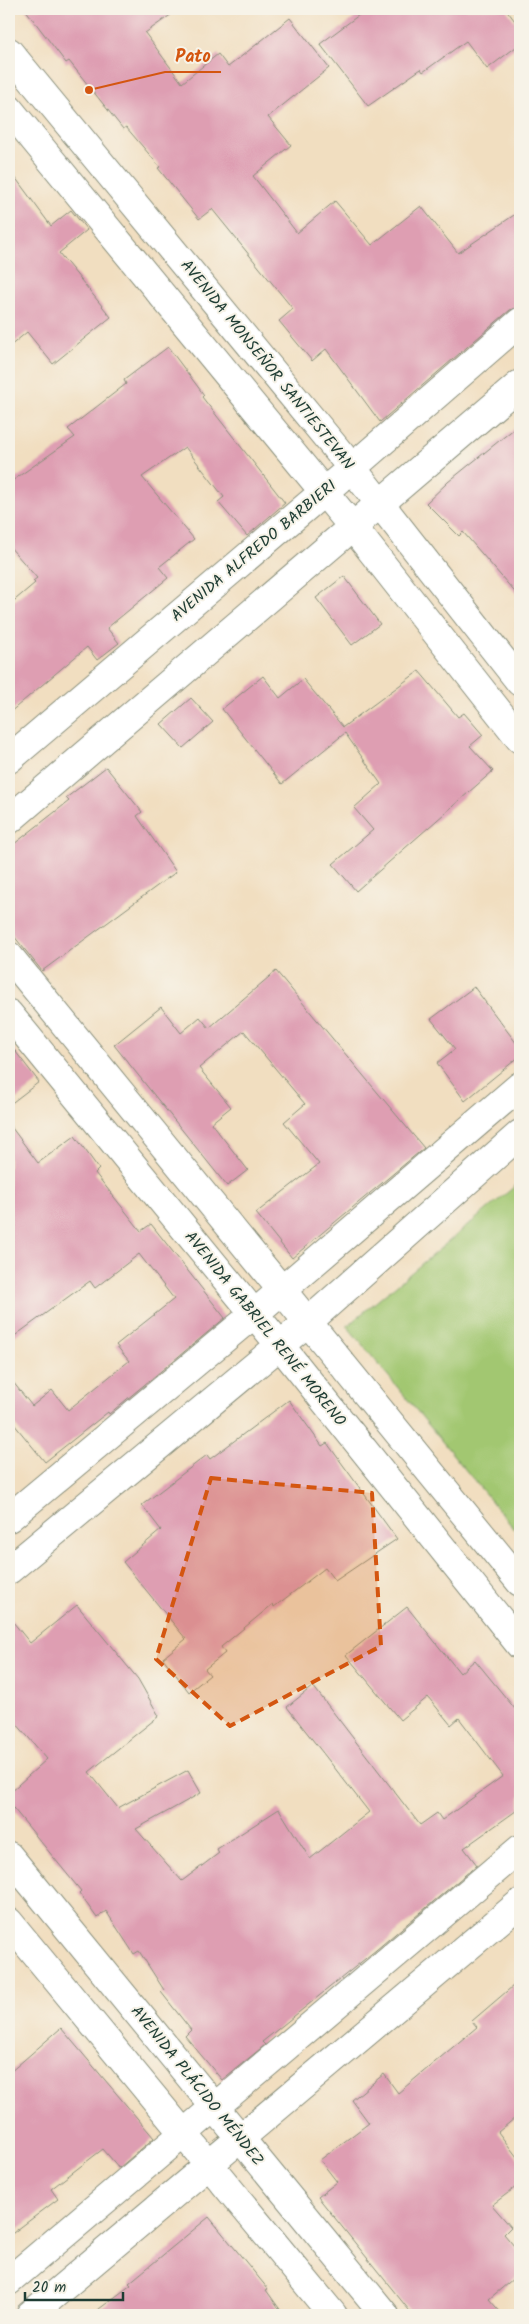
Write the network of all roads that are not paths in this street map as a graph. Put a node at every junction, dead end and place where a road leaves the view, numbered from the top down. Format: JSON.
{"nodes":[{"id":1,"x":10,"y":57,"type":"edge"},
{"id":2,"x":9,"y":109,"type":"edge"},
{"id":3,"x":520,"y":322,"type":"edge"},
{"id":4,"x":520,"y":384,"type":"edge"},
{"id":5,"x":352,"y":468,"type":"junction"},
{"id":6,"x":323,"y":492,"type":"junction"},
{"id":7,"x":380,"y":504,"type":"junction"},
{"id":8,"x":352,"y":526,"type":"junction"},
{"id":9,"x":520,"y":682,"type":"edge"},
{"id":10,"x":520,"y":738,"type":"edge"},
{"id":11,"x":9,"y":759,"type":"edge"},
{"id":12,"x":9,"y":820,"type":"edge"},
{"id":13,"x":9,"y":956,"type":"edge"},
{"id":14,"x":9,"y":1014,"type":"edge"},
{"id":15,"x":520,"y":1086,"type":"edge"},
{"id":16,"x":520,"y":1134,"type":"edge"},
{"id":17,"x":281,"y":1290,"type":"junction"},
{"id":18,"x":254,"y":1314,"type":"junction"},
{"id":19,"x":308,"y":1322,"type":"junction"},
{"id":20,"x":279,"y":1344,"type":"junction"},
{"id":21,"x":9,"y":1518,"type":"edge"},
{"id":22,"x":9,"y":1570,"type":"edge"},
{"id":23,"x":520,"y":1582,"type":"edge"},
{"id":24,"x":520,"y":1645,"type":"edge"},
{"id":25,"x":520,"y":1850,"type":"edge"},
{"id":26,"x":9,"y":1856,"type":"edge"},
{"id":27,"x":520,"y":1902,"type":"edge"},
{"id":28,"x":9,"y":1922,"type":"edge"},
{"id":29,"x":215,"y":2107,"type":"junction"},
{"id":30,"x":184,"y":2134,"type":"junction"},
{"id":31,"x":240,"y":2138,"type":"junction"},
{"id":32,"x":208,"y":2164,"type":"junction"},
{"id":33,"x":9,"y":2281,"type":"edge"},
{"id":34,"x":30,"y":2315,"type":"edge"},
{"id":35,"x":333,"y":2315,"type":"edge"},
{"id":36,"x":385,"y":2315,"type":"edge"}],
"edges":[{"from":1,"to":5,"type":"street","name":"AVENIDA MONSEÑOR SANTIESTEVAN"},
{"from":2,"to":6,"type":"street"},
{"from":3,"to":5,"type":"street","name":"AVENIDA ALFREDO BARBIERI"},
{"from":4,"to":7,"type":"street"},
{"from":5,"to":6,"type":"street","name":"AVENIDA ALFREDO BARBIERI"},
{"from":5,"to":7,"type":"street","name":"AVENIDA MONSEÑOR SANTIESTEVAN"},
{"from":6,"to":8,"type":"street"},
{"from":6,"to":11,"type":"street","name":"AVENIDA ALFREDO BARBIERI"},
{"from":7,"to":8,"type":"street"},
{"from":7,"to":9,"type":"street","name":"AVENIDA MONSEÑOR SANTIESTEVAN"},
{"from":8,"to":10,"type":"street"},
{"from":8,"to":12,"type":"street"},
{"from":13,"to":17,"type":"street"},
{"from":14,"to":18,"type":"street","name":"AVENIDA GABRIEL RENÉ MORENO"},
{"from":15,"to":17,"type":"street"},
{"from":16,"to":19,"type":"street"},
{"from":17,"to":18,"type":"street"},
{"from":17,"to":19,"type":"street"},
{"from":18,"to":20,"type":"street","name":"AVENIDA GABRIEL RENÉ MORENO"},
{"from":18,"to":21,"type":"street"},
{"from":19,"to":20,"type":"street"},
{"from":19,"to":23,"type":"street"},
{"from":20,"to":22,"type":"street"},
{"from":20,"to":24,"type":"street","name":"AVENIDA GABRIEL RENÉ MORENO"},
{"from":25,"to":29,"type":"street"},
{"from":26,"to":29,"type":"street","name":"AVENIDA PLÁCIDO MÉNDEZ"},
{"from":27,"to":31,"type":"street"},
{"from":28,"to":30,"type":"street"},
{"from":29,"to":30,"type":"street"},
{"from":29,"to":31,"type":"street","name":"AVENIDA PLÁCIDO MÉNDEZ"},
{"from":30,"to":32,"type":"street"},
{"from":30,"to":33,"type":"street"},
{"from":31,"to":32,"type":"street"},
{"from":31,"to":36,"type":"street","name":"AVENIDA PLÁCIDO MÉNDEZ"},
{"from":32,"to":34,"type":"street"},
{"from":32,"to":35,"type":"street"}]}
